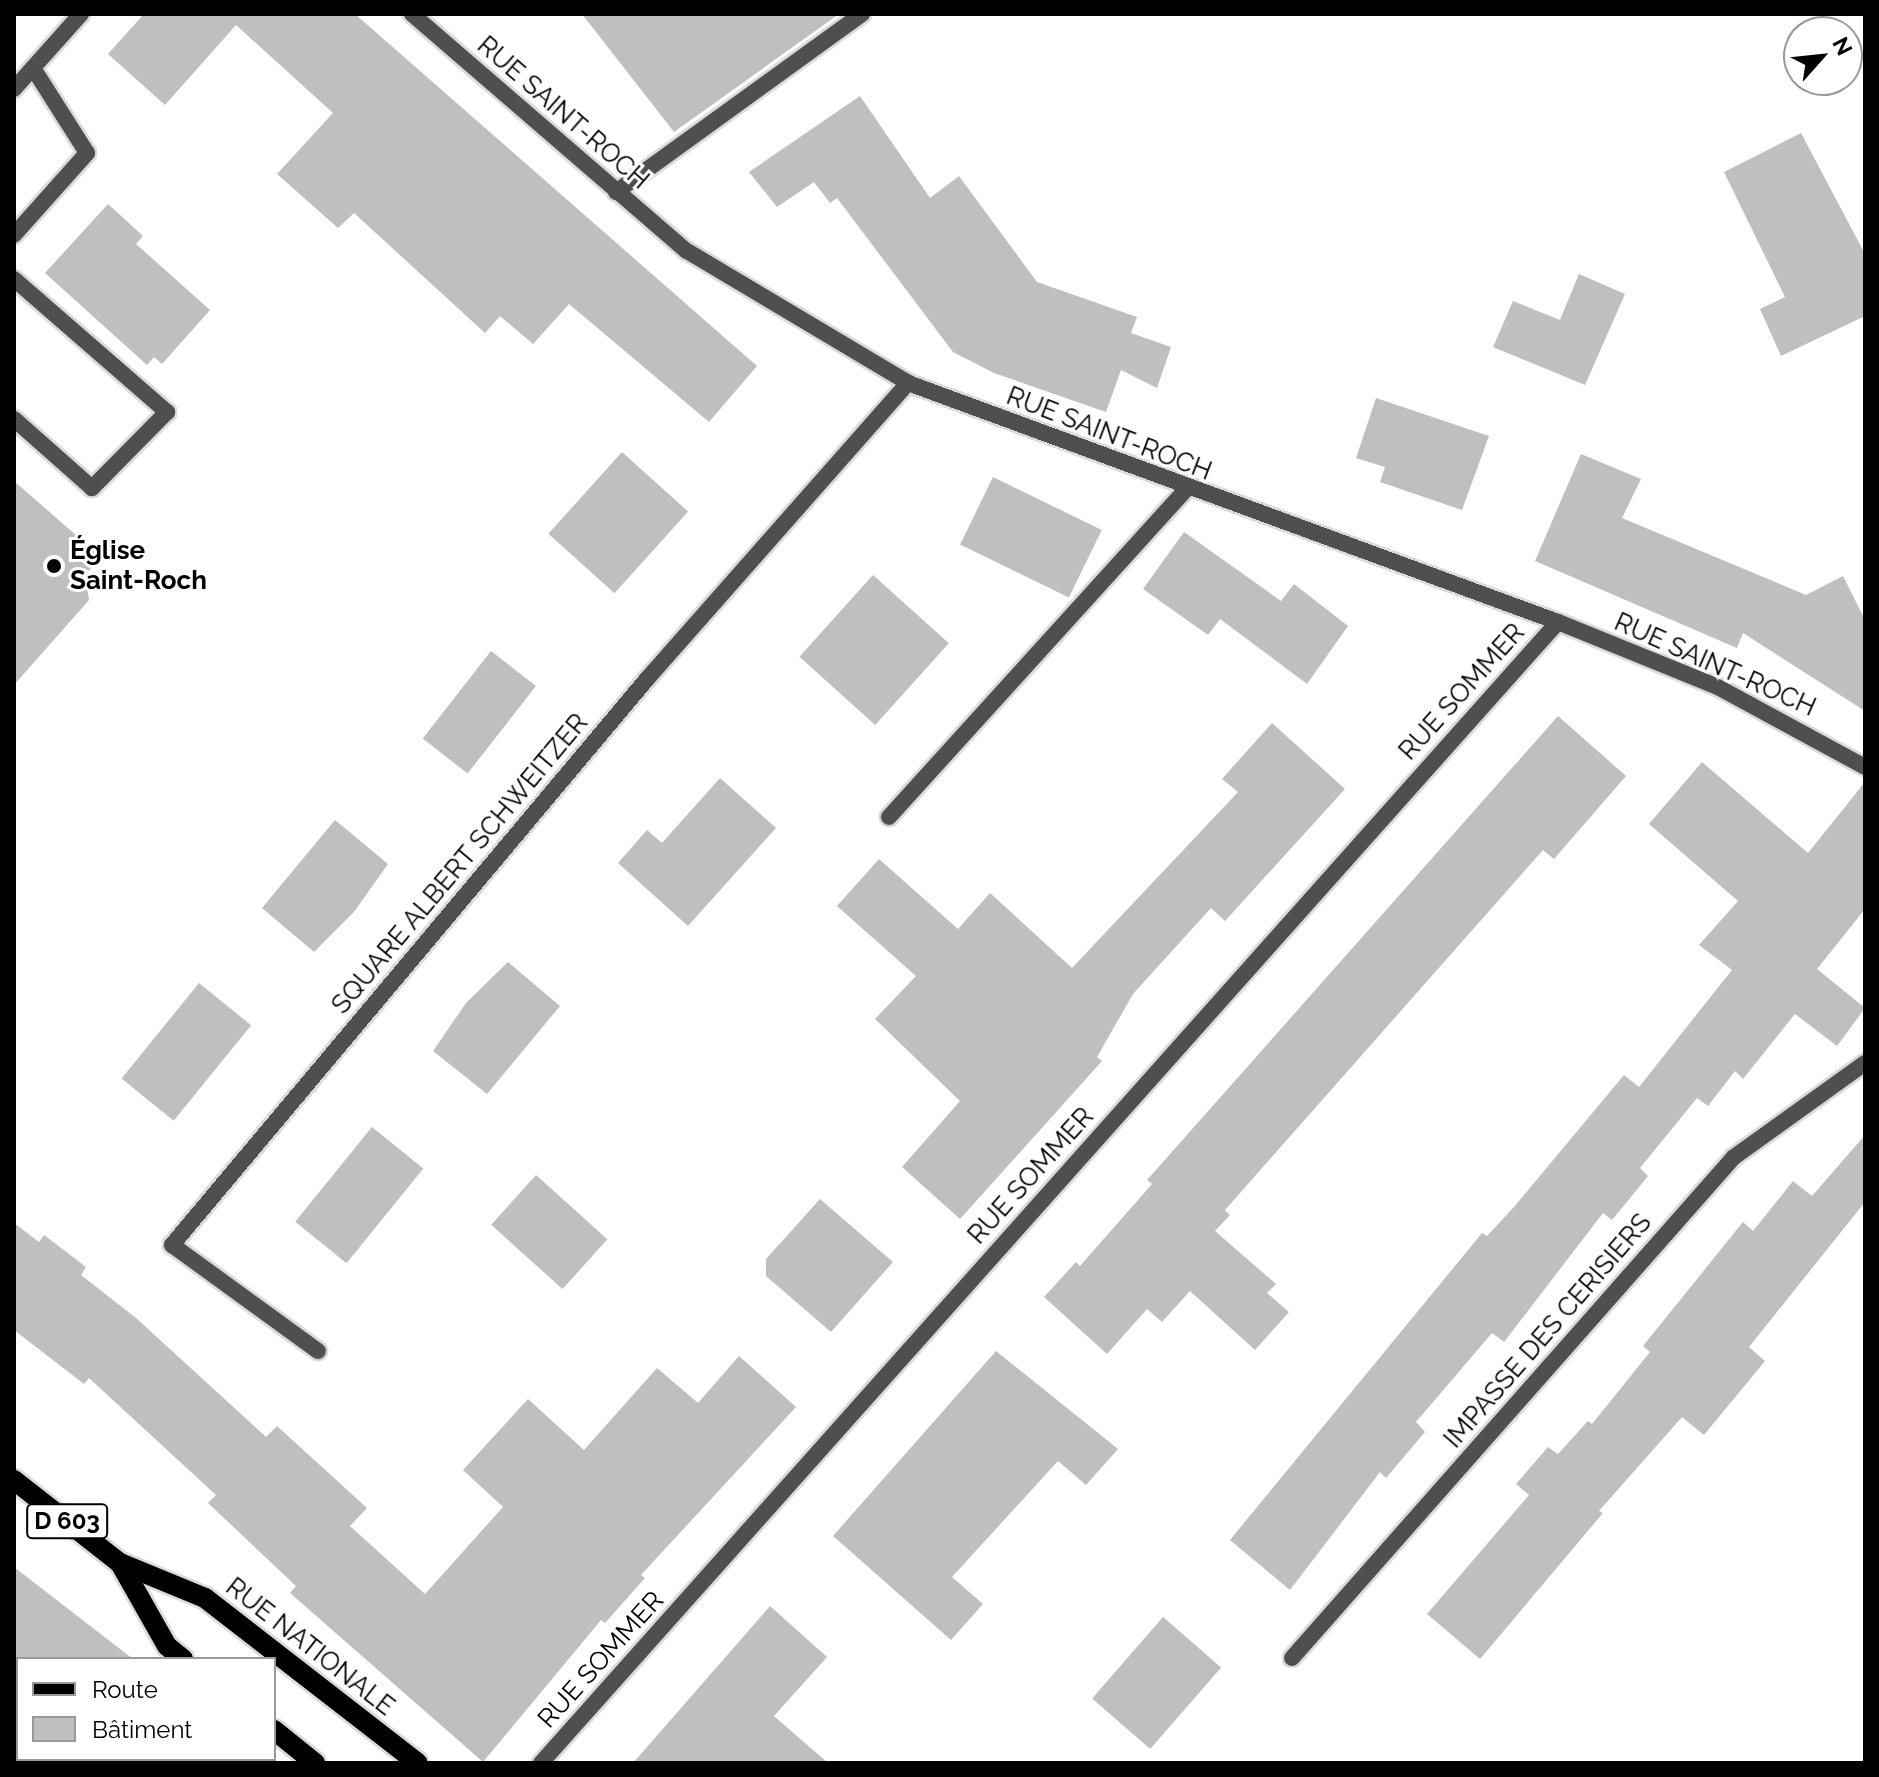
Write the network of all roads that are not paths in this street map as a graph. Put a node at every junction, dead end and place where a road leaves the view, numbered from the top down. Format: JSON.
{"nodes":[{"id":1,"x":81,"y":14,"type":"edge"},
{"id":2,"x":412,"y":14,"type":"edge"},
{"id":3,"x":862,"y":14,"type":"edge"},
{"id":4,"x":33,"y":68,"type":"junction"},
{"id":5,"x":14,"y":89,"type":"edge"},
{"id":6,"x":616,"y":192,"type":"junction"},
{"id":7,"x":14,"y":235,"type":"edge"},
{"id":8,"x":14,"y":279,"type":"edge"},
{"id":9,"x":908,"y":383,"type":"junction"},
{"id":10,"x":14,"y":419,"type":"edge"},
{"id":11,"x":1186,"y":490,"type":"junction"},
{"id":12,"x":1558,"y":622,"type":"junction"},
{"id":13,"x":1865,"y":767,"type":"edge"},
{"id":14,"x":889,"y":817,"type":"dead end"},
{"id":15,"x":1865,"y":1063,"type":"edge"},
{"id":16,"x":318,"y":1351,"type":"dead end"},
{"id":17,"x":14,"y":1480,"type":"edge"},
{"id":18,"x":120,"y":1563,"type":"junction"},
{"id":19,"x":181,"y":1657,"type":"edge"},
{"id":20,"x":1292,"y":1658,"type":"dead end"},
{"id":21,"x":276,"y":1732,"type":"edge"},
{"id":22,"x":315,"y":1763,"type":"edge"},
{"id":23,"x":418,"y":1763,"type":"edge"},
{"id":24,"x":541,"y":1763,"type":"edge"}],
"edges":[{"from":1,"to":4,"type":"street"},
{"from":2,"to":6,"type":"street","name":"RUE SAINT-ROCH"},
{"from":3,"to":6,"type":"street"},
{"from":4,"to":5,"type":"street"},
{"from":4,"to":7,"type":"street"},
{"from":6,"to":9,"type":"street","name":"RUE SAINT-ROCH"},
{"from":8,"to":10,"type":"street"},
{"from":9,"to":11,"type":"street","name":"RUE SAINT-ROCH"},
{"from":9,"to":16,"type":"street","name":"SQUARE ALBERT SCHWEITZER"},
{"from":11,"to":12,"type":"street","name":"RUE SAINT-ROCH"},
{"from":11,"to":14,"type":"street"},
{"from":12,"to":13,"type":"street","name":"RUE SAINT-ROCH"},
{"from":12,"to":24,"type":"street","name":"RUE SOMMER"},
{"from":15,"to":20,"type":"street","name":"IMPASSE DES CERISIERS"},
{"from":17,"to":18,"type":"main road","name":"RUE NATIONALE","number":"D 603"},
{"from":18,"to":19,"type":"main road","name":"RUE NATIONALE","number":"D 603"},
{"from":18,"to":23,"type":"main road","name":"RUE NATIONALE","number":"D 603"},
{"from":21,"to":22,"type":"main road"}]}
